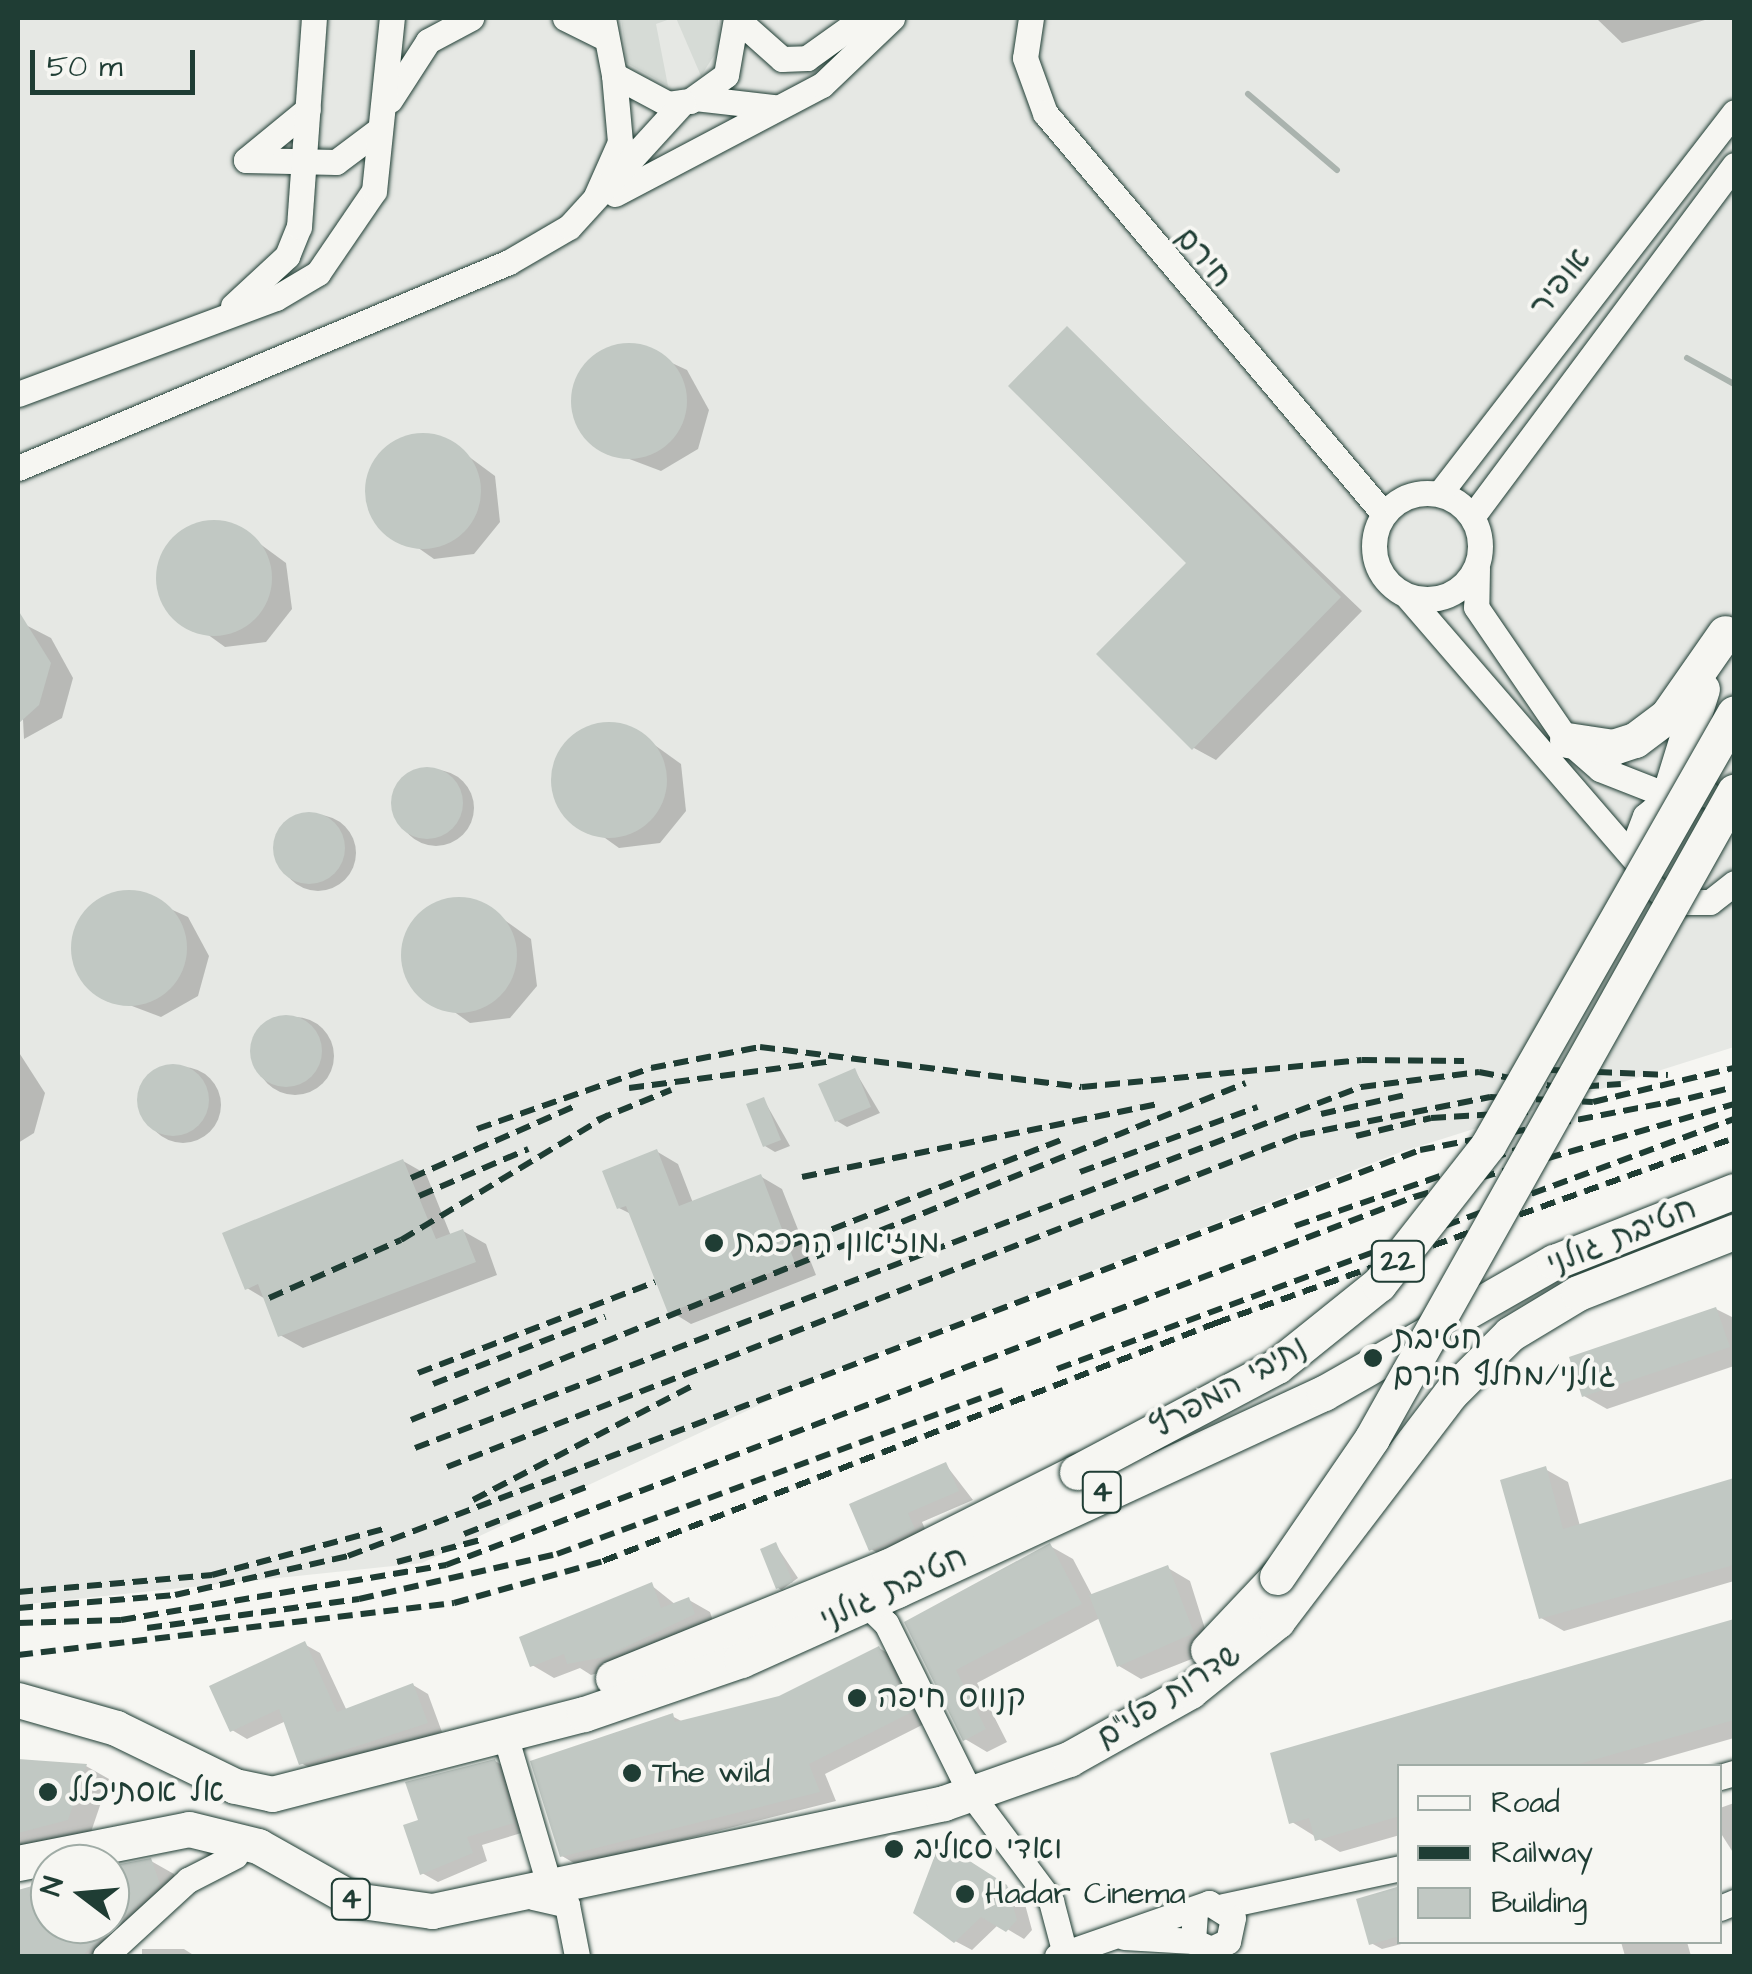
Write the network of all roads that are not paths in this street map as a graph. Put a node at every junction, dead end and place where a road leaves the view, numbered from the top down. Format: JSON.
{"nodes":[{"id":1,"x":314,"y":18,"type":"edge"},
{"id":2,"x":392,"y":18,"type":"edge"},
{"id":3,"x":470,"y":18,"type":"edge"},
{"id":4,"x":564,"y":18,"type":"edge"},
{"id":5,"x":737,"y":18,"type":"edge"},
{"id":6,"x":864,"y":18,"type":"edge"},
{"id":7,"x":892,"y":18,"type":"edge"},
{"id":8,"x":1031,"y":18,"type":"edge"},
{"id":9,"x":602,"y":27,"type":"edge"},
{"id":10,"x":614,"y":75,"type":"junction"},
{"id":11,"x":689,"y":100,"type":"junction"},
{"id":12,"x":775,"y":108,"type":"junction"},
{"id":13,"x":308,"y":109,"type":"junction"},
{"id":14,"x":1734,"y":112,"type":"edge"},
{"id":15,"x":380,"y":123,"type":"junction"},
{"id":16,"x":304,"y":166,"type":"junction"},
{"id":17,"x":1734,"y":166,"type":"edge"},
{"id":18,"x":592,"y":205,"type":"junction"},
{"id":19,"x":228,"y":310,"type":"junction"},
{"id":20,"x":18,"y":394,"type":"edge"},
{"id":21,"x":18,"y":468,"type":"edge"},
{"id":22,"x":1440,"y":494,"type":"junction"},
{"id":23,"x":1384,"y":514,"type":"junction"},
{"id":24,"x":1472,"y":517,"type":"junction"},
{"id":25,"x":1478,"y":561,"type":"junction"},
{"id":26,"x":1408,"y":596,"type":"junction"},
{"id":27,"x":1730,"y":624,"type":"edge"},
{"id":28,"x":1734,"y":713,"type":"edge"},
{"id":29,"x":1567,"y":740,"type":"junction"},
{"id":30,"x":1734,"y":792,"type":"edge"},
{"id":31,"x":1670,"y":796,"type":"junction"},
{"id":32,"x":1734,"y":814,"type":"edge"},
{"id":33,"x":1636,"y":861,"type":"junction"},
{"id":34,"x":1732,"y":890,"type":"edge"},
{"id":35,"x":1734,"y":1191,"type":"edge"},
{"id":36,"x":1734,"y":1232,"type":"edge"},
{"id":37,"x":865,"y":1603,"type":"junction"},
{"id":38,"x":18,"y":1700,"type":"edge"},
{"id":39,"x":505,"y":1735,"type":"junction"},
{"id":40,"x":449,"y":1741,"type":"junction"},
{"id":41,"x":1039,"y":1767,"type":"junction"},
{"id":42,"x":972,"y":1794,"type":"junction"},
{"id":43,"x":235,"y":1856,"type":"dead end"},
{"id":44,"x":18,"y":1863,"type":"edge"},
{"id":45,"x":1397,"y":1869,"type":"edge"},
{"id":46,"x":548,"y":1888,"type":"junction"},
{"id":47,"x":1195,"y":1909,"type":"junction"},
{"id":48,"x":1230,"y":1932,"type":"edge"},
{"id":49,"x":1096,"y":1940,"type":"junction"},
{"id":50,"x":1199,"y":1948,"type":"edge"},
{"id":51,"x":1062,"y":1955,"type":"edge"},
{"id":52,"x":105,"y":1956,"type":"edge"},
{"id":53,"x":577,"y":1956,"type":"edge"}],
"edges":[{"from":1,"to":13,"type":"street"},
{"from":2,"to":15,"type":"street"},
{"from":3,"to":15,"type":"street"},
{"from":4,"to":9,"type":"street"},
{"from":5,"to":6,"type":"street"},
{"from":5,"to":11,"type":"street"},
{"from":7,"to":12,"type":"street"},
{"from":8,"to":23,"type":"street","name":"חירם"},
{"from":9,"to":10,"type":"street"},
{"from":10,"to":11,"type":"street"},
{"from":10,"to":18,"type":"street"},
{"from":11,"to":12,"type":"street"},
{"from":11,"to":18,"type":"street"},
{"from":12,"to":18,"type":"street"},
{"from":13,"to":16,"type":"street"},
{"from":13,"to":16,"type":"street"},
{"from":14,"to":22,"type":"street","name":"אופיר"},
{"from":15,"to":16,"type":"street"},
{"from":15,"to":19,"type":"street"},
{"from":16,"to":19,"type":"street"},
{"from":17,"to":24,"type":"street","name":"אופיר"},
{"from":18,"to":21,"type":"street"},
{"from":19,"to":20,"type":"street"},
{"from":22,"to":23,"type":"street"},
{"from":22,"to":24,"type":"street"},
{"from":23,"to":26,"type":"street"},
{"from":24,"to":25,"type":"street"},
{"from":25,"to":26,"type":"street"},
{"from":25,"to":29,"type":"street"},
{"from":26,"to":33,"type":"street"},
{"from":27,"to":29,"type":"highway"},
{"from":27,"to":31,"type":"highway"},
{"from":28,"to":40,"type":"highway","name":"נתיבי המפרץ","number":"22","bridge":true},
{"from":29,"to":31,"type":"street"},
{"from":30,"to":41,"type":"highway","number":"22","bridge":true},
{"from":31,"to":32,"type":"street"},
{"from":31,"to":33,"type":"street"},
{"from":33,"to":34,"type":"street"},
{"from":35,"to":37,"type":"highway","name":"חטיבת גולני","number":"4"},
{"from":36,"to":41,"type":"highway","name":"שדרות פלי\"ם","number":"4"},
{"from":37,"to":39,"type":"highway","name":"חטיבת גולני","number":"4"},
{"from":37,"to":42,"type":"street"},
{"from":38,"to":40,"type":"highway","name":"חטיבת גולני","number":"4"},
{"from":39,"to":40,"type":"highway","name":"חטיבת גולני","number":"4"},
{"from":39,"to":46,"type":"street"},
{"from":41,"to":42,"type":"highway","name":"שדרות פלי\"ם","number":"4"},
{"from":42,"to":46,"type":"highway","name":"שדרות פלי\"ם","number":"4"},
{"from":42,"to":51,"type":"street"},
{"from":43,"to":52,"type":"street"},
{"from":44,"to":46,"type":"highway","name":"שדרות פלי\"ם","number":"4"},
{"from":45,"to":48,"type":"street"},
{"from":46,"to":53,"type":"street"},
{"from":47,"to":48,"type":"street"},
{"from":47,"to":49,"type":"street"},
{"from":47,"to":50,"type":"street"},
{"from":48,"to":50,"type":"street"},
{"from":49,"to":50,"type":"street"},
{"from":49,"to":51,"type":"street"}]}
